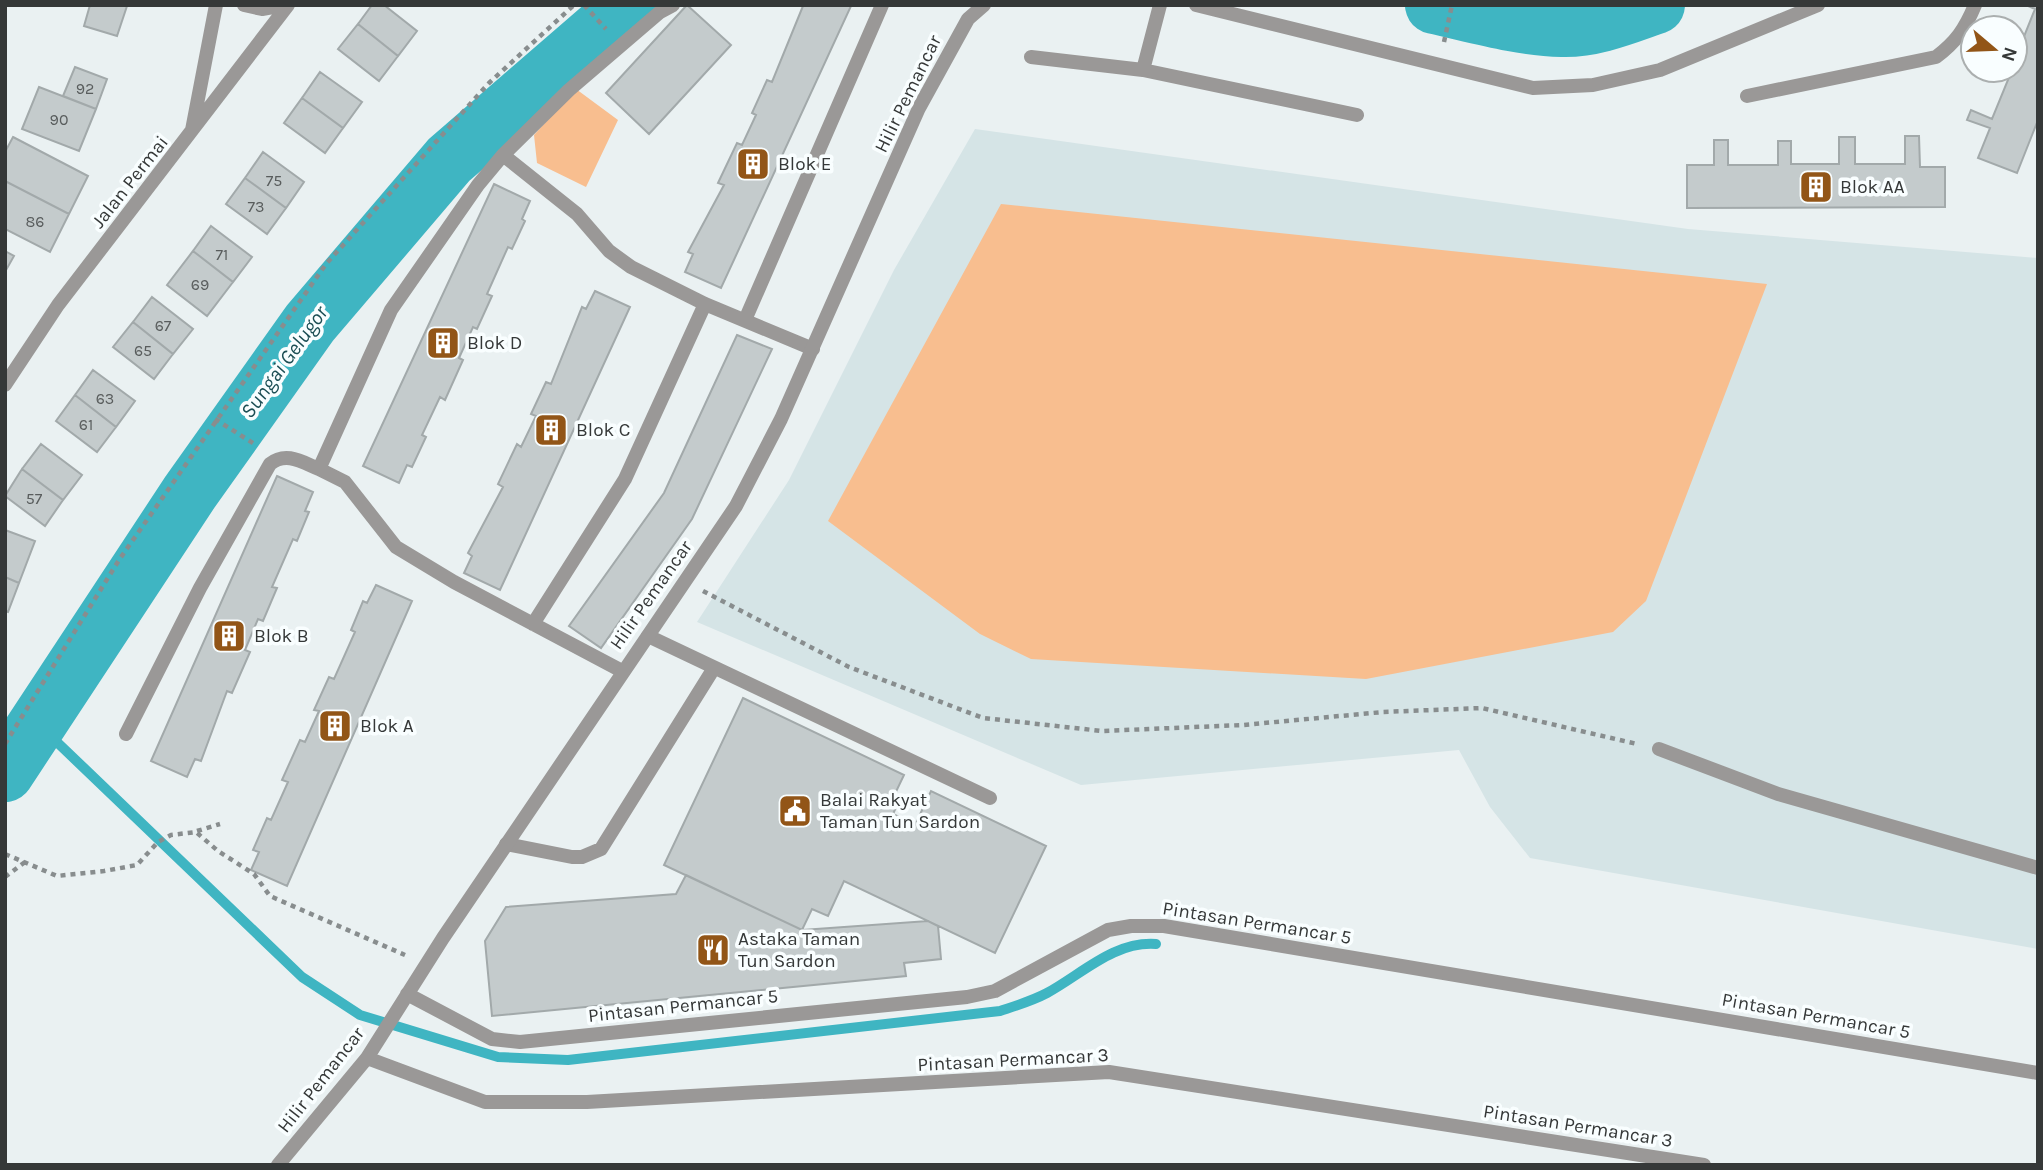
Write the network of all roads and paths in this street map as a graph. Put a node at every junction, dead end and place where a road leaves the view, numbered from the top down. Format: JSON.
{"nodes":[{"id":1,"x":216,"y":5,"type":"edge"},
{"id":2,"x":244,"y":5,"type":"edge"},
{"id":3,"x":286,"y":5,"type":"edge"},
{"id":4,"x":574,"y":5,"type":"edge"},
{"id":5,"x":584,"y":5,"type":"edge"},
{"id":6,"x":673,"y":5,"type":"edge"},
{"id":7,"x":882,"y":5,"type":"edge"},
{"id":8,"x":984,"y":5,"type":"edge"},
{"id":9,"x":1160,"y":5,"type":"edge"},
{"id":10,"x":1196,"y":5,"type":"edge"},
{"id":11,"x":1452,"y":5,"type":"edge"},
{"id":12,"x":1818,"y":5,"type":"edge"},
{"id":13,"x":1975,"y":5,"type":"edge"},
{"id":14,"x":1447,"y":29,"type":"dead end"},
{"id":15,"x":621,"y":45,"type":"junction"},
{"id":16,"x":1031,"y":57,"type":"dead end"},
{"id":17,"x":1143,"y":70,"type":"junction"},
{"id":18,"x":1747,"y":96,"type":"dead end"},
{"id":19,"x":1357,"y":116,"type":"dead end"},
{"id":20,"x":191,"y":135,"type":"junction"},
{"id":21,"x":503,"y":155,"type":"junction"},
{"id":22,"x":705,"y":304,"type":"junction"},
{"id":23,"x":745,"y":320,"type":"junction"},
{"id":24,"x":813,"y":349,"type":"junction"},
{"id":25,"x":5,"y":385,"type":"edge"},
{"id":26,"x":217,"y":420,"type":"junction"},
{"id":27,"x":249,"y":440,"type":"dead end"},
{"id":28,"x":319,"y":469,"type":"junction"},
{"id":29,"x":684,"y":581,"type":"junction"},
{"id":30,"x":533,"y":624,"type":"junction"},
{"id":31,"x":648,"y":636,"type":"junction"},
{"id":32,"x":714,"y":668,"type":"junction"},
{"id":33,"x":622,"y":671,"type":"junction"},
{"id":34,"x":126,"y":734,"type":"dead end"},
{"id":35,"x":5,"y":744,"type":"edge"},
{"id":36,"x":1658,"y":749,"type":"joint"},
{"id":37,"x":990,"y":797,"type":"dead end"},
{"id":38,"x":220,"y":824,"type":"dead end"},
{"id":39,"x":197,"y":832,"type":"junction"},
{"id":40,"x":506,"y":844,"type":"junction"},
{"id":41,"x":5,"y":854,"type":"edge"},
{"id":42,"x":25,"y":862,"type":"junction"},
{"id":43,"x":2038,"y":868,"type":"edge"},
{"id":44,"x":5,"y":877,"type":"edge"},
{"id":45,"x":425,"y":964,"type":"junction"},
{"id":46,"x":407,"y":993,"type":"junction"},
{"id":47,"x":367,"y":1058,"type":"junction"},
{"id":48,"x":2038,"y":1073,"type":"edge"},
{"id":49,"x":278,"y":1165,"type":"edge"},
{"id":50,"x":1704,"y":1165,"type":"edge"}],
"edges":[{"from":1,"to":20,"type":"street"},
{"from":2,"to":3,"type":"street","name":"Jalan Permai"},
{"from":3,"to":20,"type":"street","name":"Jalan Permai"},
{"from":4,"to":26,"type":"path"},
{"from":5,"to":15,"type":"path"},
{"from":6,"to":15,"type":"street"},
{"from":7,"to":23,"type":"street"},
{"from":8,"to":24,"type":"street","name":"Hilir Pemancar"},
{"from":9,"to":17,"type":"street"},
{"from":10,"to":12,"type":"street"},
{"from":11,"to":14,"type":"path"},
{"from":13,"to":18,"type":"street"},
{"from":15,"to":21,"type":"street"},
{"from":16,"to":17,"type":"street"},
{"from":17,"to":19,"type":"street"},
{"from":20,"to":25,"type":"street","name":"Jalan Permai"},
{"from":21,"to":22,"type":"street"},
{"from":21,"to":28,"type":"street"},
{"from":22,"to":23,"type":"street"},
{"from":22,"to":30,"type":"street"},
{"from":23,"to":24,"type":"street"},
{"from":24,"to":29,"type":"street","name":"Hilir Pemancar"},
{"from":26,"to":27,"type":"path"},
{"from":26,"to":35,"type":"path"},
{"from":28,"to":30,"type":"street"},
{"from":28,"to":34,"type":"street"},
{"from":29,"to":31,"type":"street","name":"Hilir Pemancar"},
{"from":29,"to":36,"type":"path"},
{"from":30,"to":33,"type":"street"},
{"from":31,"to":32,"type":"street"},
{"from":31,"to":33,"type":"street","name":"Hilir Pemancar"},
{"from":32,"to":37,"type":"street"},
{"from":32,"to":40,"type":"street"},
{"from":33,"to":40,"type":"street","name":"Hilir Pemancar"},
{"from":36,"to":43,"type":"street"},
{"from":38,"to":39,"type":"path"},
{"from":39,"to":42,"type":"path"},
{"from":39,"to":45,"type":"path"},
{"from":40,"to":45,"type":"street","name":"Hilir Pemancar"},
{"from":41,"to":42,"type":"path"},
{"from":42,"to":44,"type":"path"},
{"from":45,"to":46,"type":"street","name":"Hilir Pemancar"},
{"from":46,"to":47,"type":"street","name":"Hilir Pemancar"},
{"from":46,"to":48,"type":"street","name":"Pintasan Permancar 5"},
{"from":47,"to":49,"type":"street","name":"Hilir Pemancar"},
{"from":47,"to":50,"type":"street","name":"Pintasan Permancar 3"}]}
